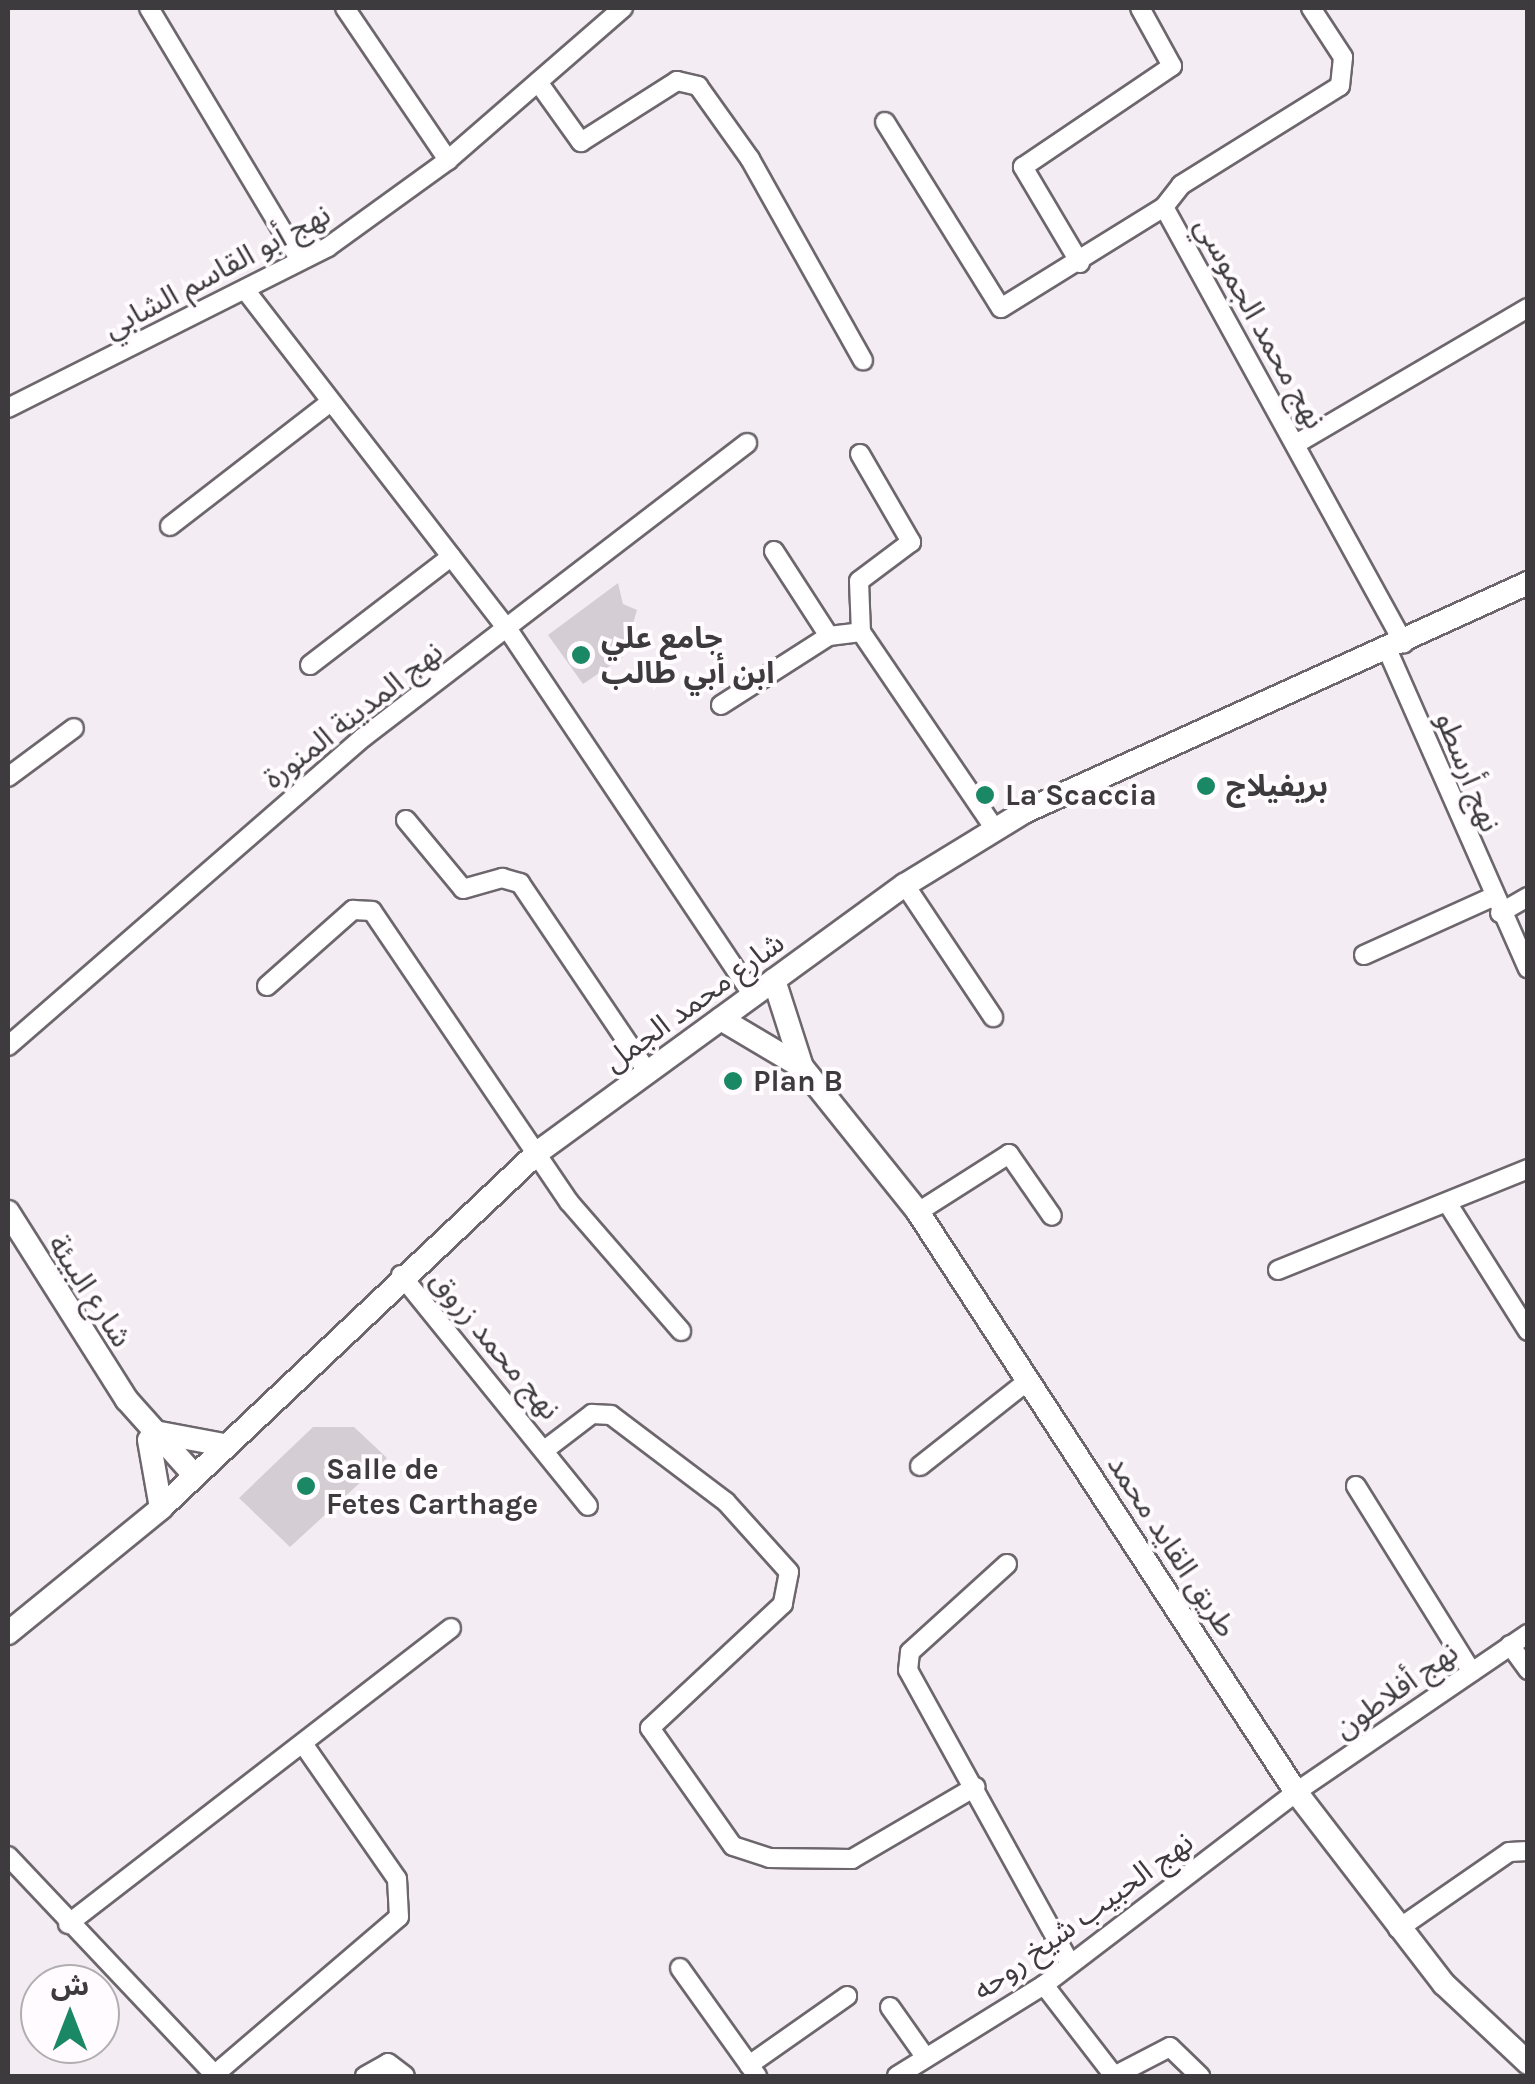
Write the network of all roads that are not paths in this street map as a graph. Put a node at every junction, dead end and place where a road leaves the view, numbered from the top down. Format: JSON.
{"nodes":[{"id":1,"x":345,"y":8,"type":"edge"},
{"id":2,"x":623,"y":8,"type":"edge"},
{"id":3,"x":1140,"y":8,"type":"edge"},
{"id":4,"x":1312,"y":8,"type":"edge"},
{"id":5,"x":153,"y":9,"type":"edge"},
{"id":6,"x":538,"y":82,"type":"junction"},
{"id":7,"x":885,"y":122,"type":"dead end"},
{"id":8,"x":448,"y":160,"type":"junction"},
{"id":9,"x":1164,"y":207,"type":"junction"},
{"id":10,"x":300,"y":259,"type":"junction"},
{"id":11,"x":1080,"y":262,"type":"junction"},
{"id":12,"x":246,"y":291,"type":"junction"},
{"id":13,"x":1528,"y":308,"type":"edge"},
{"id":14,"x":863,"y":360,"type":"dead end"},
{"id":15,"x":329,"y":402,"type":"junction"},
{"id":16,"x":8,"y":408,"type":"edge"},
{"id":17,"x":747,"y":444,"type":"dead end"},
{"id":18,"x":1296,"y":444,"type":"junction"},
{"id":19,"x":860,"y":454,"type":"dead end"},
{"id":20,"x":170,"y":526,"type":"dead end"},
{"id":21,"x":774,"y":551,"type":"dead end"},
{"id":22,"x":451,"y":556,"type":"junction"},
{"id":23,"x":1528,"y":584,"type":"edge"},
{"id":24,"x":509,"y":631,"type":"junction"},
{"id":25,"x":862,"y":632,"type":"junction"},
{"id":26,"x":829,"y":636,"type":"junction"},
{"id":27,"x":1396,"y":646,"type":"junction"},
{"id":28,"x":310,"y":665,"type":"dead end"},
{"id":29,"x":721,"y":705,"type":"dead end"},
{"id":30,"x":74,"y":728,"type":"dead end"},
{"id":31,"x":8,"y":776,"type":"edge"},
{"id":32,"x":406,"y":820,"type":"dead end"},
{"id":33,"x":994,"y":828,"type":"junction"},
{"id":34,"x":905,"y":885,"type":"junction"},
{"id":35,"x":1528,"y":896,"type":"edge"},
{"id":36,"x":1495,"y":905,"type":"junction"},
{"id":37,"x":1364,"y":955,"type":"dead end"},
{"id":38,"x":1528,"y":968,"type":"edge"},
{"id":39,"x":774,"y":980,"type":"junction"},
{"id":40,"x":267,"y":986,"type":"dead end"},
{"id":41,"x":753,"y":995,"type":"junction"},
{"id":42,"x":993,"y":1017,"type":"dead end"},
{"id":43,"x":721,"y":1019,"type":"junction"},
{"id":44,"x":8,"y":1046,"type":"edge"},
{"id":45,"x":802,"y":1067,"type":"junction"},
{"id":46,"x":648,"y":1073,"type":"junction"},
{"id":47,"x":537,"y":1153,"type":"junction"},
{"id":48,"x":1528,"y":1169,"type":"edge"},
{"id":49,"x":1448,"y":1204,"type":"junction"},
{"id":50,"x":8,"y":1212,"type":"edge"},
{"id":51,"x":918,"y":1212,"type":"junction"},
{"id":52,"x":1052,"y":1216,"type":"dead end"},
{"id":53,"x":1278,"y":1270,"type":"dead end"},
{"id":54,"x":401,"y":1275,"type":"junction"},
{"id":55,"x":681,"y":1331,"type":"dead end"},
{"id":56,"x":1528,"y":1332,"type":"edge"},
{"id":57,"x":1029,"y":1380,"type":"junction"},
{"id":58,"x":151,"y":1435,"type":"junction"},
{"id":59,"x":224,"y":1445,"type":"junction"},
{"id":60,"x":546,"y":1450,"type":"junction"},
{"id":61,"x":920,"y":1466,"type":"dead end"},
{"id":62,"x":189,"y":1480,"type":"junction"},
{"id":63,"x":1356,"y":1486,"type":"dead end"},
{"id":64,"x":588,"y":1506,"type":"dead end"},
{"id":65,"x":160,"y":1508,"type":"junction"},
{"id":66,"x":1007,"y":1564,"type":"dead end"},
{"id":67,"x":451,"y":1628,"type":"dead end"},
{"id":68,"x":8,"y":1633,"type":"edge"},
{"id":69,"x":1528,"y":1634,"type":"edge"},
{"id":70,"x":1510,"y":1645,"type":"junction"},
{"id":71,"x":1528,"y":1670,"type":"edge"},
{"id":72,"x":1472,"y":1672,"type":"junction"},
{"id":73,"x":303,"y":1744,"type":"junction"},
{"id":74,"x":975,"y":1787,"type":"junction"},
{"id":75,"x":1296,"y":1792,"type":"junction"},
{"id":76,"x":1528,"y":1850,"type":"edge"},
{"id":77,"x":8,"y":1856,"type":"edge"},
{"id":78,"x":68,"y":1924,"type":"junction"},
{"id":79,"x":1398,"y":1929,"type":"junction"},
{"id":80,"x":1070,"y":1964,"type":"junction"},
{"id":81,"x":680,"y":1968,"type":"dead end"},
{"id":82,"x":1044,"y":1984,"type":"junction"},
{"id":83,"x":847,"y":1996,"type":"dead end"},
{"id":84,"x":890,"y":2007,"type":"dead end"},
{"id":85,"x":1518,"y":2046,"type":"edge"},
{"id":86,"x":926,"y":2058,"type":"junction"},
{"id":87,"x":1528,"y":2063,"type":"edge"},
{"id":88,"x":753,"y":2071,"type":"edge"},
{"id":89,"x":215,"y":2076,"type":"edge"},
{"id":90,"x":365,"y":2076,"type":"edge"},
{"id":91,"x":405,"y":2076,"type":"edge"},
{"id":92,"x":897,"y":2076,"type":"edge"},
{"id":93,"x":1114,"y":2076,"type":"edge"},
{"id":94,"x":1200,"y":2076,"type":"edge"}],
"edges":[{"from":1,"to":8,"type":"street"},
{"from":2,"to":6,"type":"street","name":"نهج أبو القاسم الشابي"},
{"from":3,"to":11,"type":"street"},
{"from":4,"to":9,"type":"street"},
{"from":5,"to":10,"type":"street"},
{"from":6,"to":8,"type":"street","name":"نهج أبو القاسم الشابي"},
{"from":6,"to":14,"type":"street"},
{"from":7,"to":11,"type":"street","name":"نهج محمد الجموسي"},
{"from":8,"to":10,"type":"street","name":"نهج أبو القاسم الشابي"},
{"from":9,"to":11,"type":"street","name":"نهج محمد الجموسي"},
{"from":9,"to":18,"type":"street","name":"نهج محمد الجموسي"},
{"from":10,"to":12,"type":"street","name":"نهج أبو القاسم الشابي"},
{"from":12,"to":15,"type":"street"},
{"from":12,"to":16,"type":"street","name":"نهج أبو القاسم الشابي"},
{"from":13,"to":18,"type":"street"},
{"from":15,"to":20,"type":"street"},
{"from":15,"to":22,"type":"street"},
{"from":17,"to":24,"type":"street","name":"نهج المدينة المنورة"},
{"from":18,"to":27,"type":"street","name":"نهج محمد الجموسي"},
{"from":19,"to":25,"type":"street"},
{"from":21,"to":26,"type":"street"},
{"from":22,"to":24,"type":"street"},
{"from":22,"to":28,"type":"street"},
{"from":23,"to":27,"type":"street","name":"شارع محمد الجمل"},
{"from":24,"to":41,"type":"street"},
{"from":24,"to":44,"type":"street","name":"نهج المدينة المنورة"},
{"from":25,"to":26,"type":"street"},
{"from":25,"to":33,"type":"street"},
{"from":26,"to":29,"type":"street"},
{"from":27,"to":33,"type":"street","name":"شارع محمد الجمل"},
{"from":27,"to":36,"type":"street","name":"نهج أرسطو"},
{"from":30,"to":31,"type":"street"},
{"from":32,"to":46,"type":"street"},
{"from":33,"to":34,"type":"street","name":"شارع محمد الجمل"},
{"from":34,"to":39,"type":"street","name":"شارع محمد الجمل"},
{"from":34,"to":42,"type":"street"},
{"from":35,"to":36,"type":"street"},
{"from":36,"to":37,"type":"street"},
{"from":36,"to":38,"type":"street","name":"نهج أرسطو"},
{"from":39,"to":41,"type":"street","name":"شارع محمد الجمل"},
{"from":39,"to":45,"type":"street","name":"طريق القايد محمد"},
{"from":40,"to":47,"type":"street"},
{"from":41,"to":43,"type":"street","name":"شارع محمد الجمل"},
{"from":43,"to":45,"type":"street","name":"طريق القايد محمد"},
{"from":43,"to":46,"type":"street","name":"شارع محمد الجمل"},
{"from":45,"to":51,"type":"street","name":"طريق القايد محمد"},
{"from":46,"to":47,"type":"street","name":"شارع محمد الجمل"},
{"from":47,"to":54,"type":"street","name":"شارع محمد الجمل"},
{"from":47,"to":55,"type":"street"},
{"from":48,"to":49,"type":"street"},
{"from":49,"to":53,"type":"street"},
{"from":49,"to":56,"type":"street"},
{"from":50,"to":58,"type":"street","name":"شارع البيئة"},
{"from":51,"to":52,"type":"street"},
{"from":51,"to":57,"type":"street","name":"طريق القايد محمد"},
{"from":54,"to":59,"type":"street","name":"شارع محمد الجمل"},
{"from":54,"to":60,"type":"street","name":"نهج محمد زروق"},
{"from":57,"to":61,"type":"street"},
{"from":57,"to":75,"type":"street","name":"طريق القايد محمد"},
{"from":58,"to":59,"type":"street"},
{"from":58,"to":62,"type":"street","name":"شارع البيئة"},
{"from":58,"to":65,"type":"street"},
{"from":59,"to":62,"type":"street","name":"شارع محمد الجمل"},
{"from":60,"to":64,"type":"street","name":"نهج محمد زروق"},
{"from":60,"to":74,"type":"street","name":"نهج محمد زروق"},
{"from":62,"to":65,"type":"street","name":"شارع محمد الجمل"},
{"from":63,"to":72,"type":"street"},
{"from":65,"to":68,"type":"street","name":"شارع محمد الجمل"},
{"from":66,"to":74,"type":"street"},
{"from":67,"to":73,"type":"street"},
{"from":69,"to":70,"type":"street","name":"نهج أفلاطون"},
{"from":70,"to":71,"type":"street"},
{"from":70,"to":72,"type":"street","name":"نهج أفلاطون"},
{"from":72,"to":75,"type":"street","name":"نهج أفلاطون"},
{"from":73,"to":78,"type":"street"},
{"from":73,"to":89,"type":"street"},
{"from":74,"to":80,"type":"street"},
{"from":75,"to":79,"type":"street","name":"طريق القايد محمد"},
{"from":75,"to":80,"type":"street","name":"نهج الحبيب شيخ روحه"},
{"from":76,"to":79,"type":"street"},
{"from":77,"to":78,"type":"street"},
{"from":78,"to":89,"type":"street"},
{"from":79,"to":85,"type":"street","name":"طريق القايد محمد"},
{"from":80,"to":82,"type":"street","name":"نهج الحبيب شيخ روحه"},
{"from":81,"to":88,"type":"street"},
{"from":82,"to":86,"type":"street","name":"نهج الحبيب شيخ روحه"},
{"from":82,"to":93,"type":"street"},
{"from":83,"to":88,"type":"street"},
{"from":84,"to":86,"type":"street"},
{"from":85,"to":87,"type":"street","name":"طريق القايد محمد"},
{"from":86,"to":92,"type":"street","name":"نهج الحبيب شيخ روحه"},
{"from":90,"to":91,"type":"street"},
{"from":93,"to":94,"type":"street"}]}
